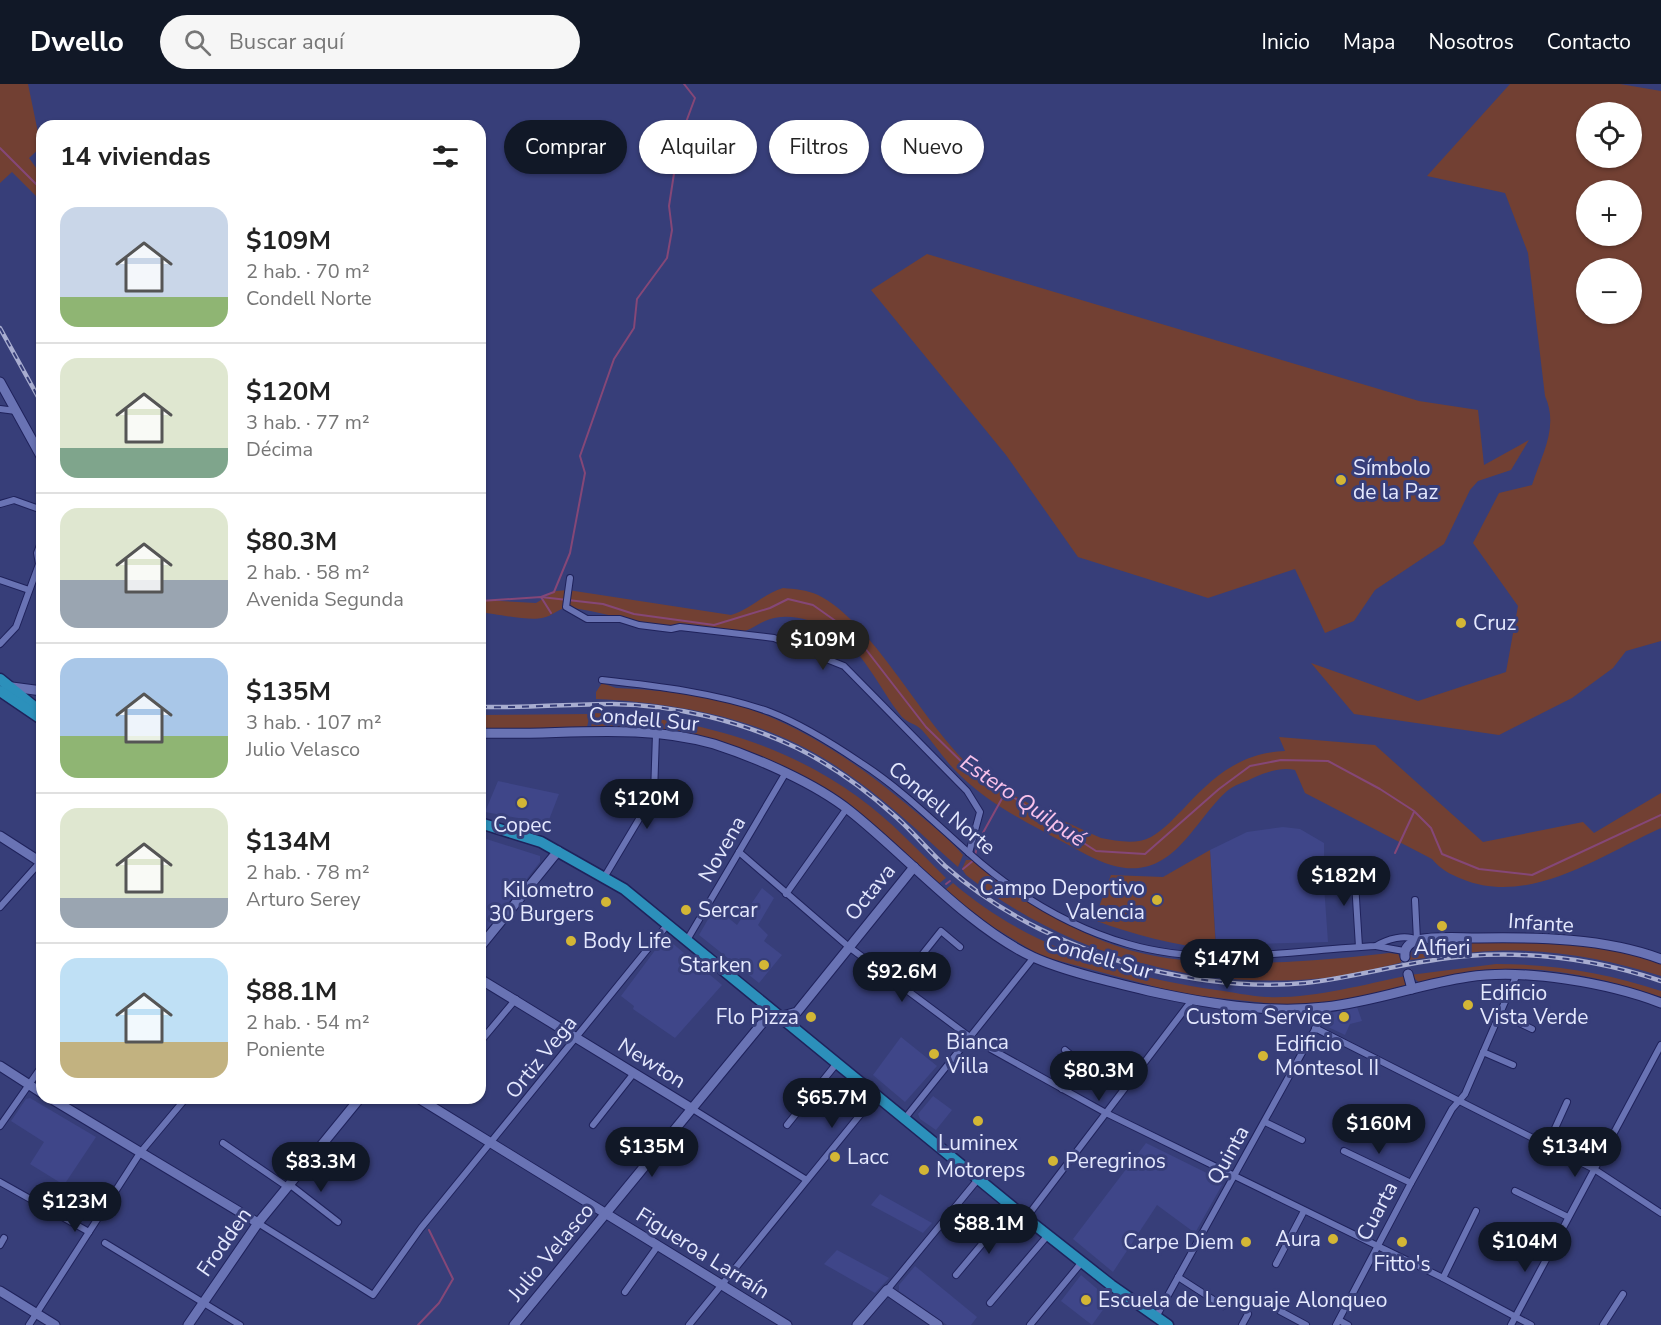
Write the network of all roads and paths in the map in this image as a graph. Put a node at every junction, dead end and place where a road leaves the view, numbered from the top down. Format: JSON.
{"nodes":[{"id":1,"x":0,"y":382,"type":"edge"},
{"id":2,"x":0,"y":409,"type":"edge"},
{"id":3,"x":16,"y":411,"type":"junction"},
{"id":4,"x":36,"y":447,"type":"edge"},
{"id":5,"x":0,"y":504,"type":"edge"},
{"id":6,"x":36,"y":508,"type":"edge"},
{"id":7,"x":36,"y":572,"type":"edge"},
{"id":8,"x":570,"y":578,"type":"dead end"},
{"id":9,"x":0,"y":580,"type":"edge"},
{"id":10,"x":29,"y":590,"type":"junction"},
{"id":11,"x":0,"y":644,"type":"edge"},
{"id":12,"x":602,"y":680,"type":"dead end"},
{"id":13,"x":3,"y":689,"type":"edge"},
{"id":14,"x":36,"y":691,"type":"edge"},
{"id":15,"x":36,"y":709,"type":"edge"},
{"id":16,"x":36,"y":714,"type":"edge"},
{"id":17,"x":486,"y":733,"type":"edge"},
{"id":18,"x":656,"y":734,"type":"junction"},
{"id":19,"x":785,"y":774,"type":"junction"},
{"id":20,"x":847,"y":808,"type":"junction"},
{"id":21,"x":486,"y":825,"type":"edge"},
{"id":22,"x":0,"y":836,"type":"edge"},
{"id":23,"x":558,"y":851,"type":"junction"},
{"id":24,"x":739,"y":852,"type":"junction"},
{"id":25,"x":969,"y":853,"type":"junction"},
{"id":26,"x":36,"y":859,"type":"edge"},
{"id":27,"x":1353,"y":866,"type":"dead end"},
{"id":28,"x":36,"y":867,"type":"edge"},
{"id":29,"x":914,"y":867,"type":"junction"},
{"id":30,"x":604,"y":876,"type":"junction"},
{"id":31,"x":786,"y":894,"type":"junction"},
{"id":32,"x":1415,"y":900,"type":"dead end"},
{"id":33,"x":0,"y":907,"type":"edge"},
{"id":34,"x":668,"y":924,"type":"junction"},
{"id":35,"x":486,"y":940,"type":"edge"},
{"id":36,"x":687,"y":940,"type":"junction"},
{"id":37,"x":1418,"y":940,"type":"junction"},
{"id":38,"x":1376,"y":946,"type":"junction"},
{"id":39,"x":849,"y":947,"type":"junction"},
{"id":40,"x":960,"y":947,"type":"dead end"},
{"id":41,"x":1359,"y":947,"type":"junction"},
{"id":42,"x":1332,"y":949,"type":"joint"},
{"id":43,"x":1404,"y":954,"type":"joint"},
{"id":44,"x":922,"y":956,"type":"junction"},
{"id":45,"x":1034,"y":957,"type":"junction"},
{"id":46,"x":1661,"y":959,"type":"edge"},
{"id":47,"x":940,"y":971,"type":"dead end"},
{"id":48,"x":1408,"y":974,"type":"tunnel mouth"},
{"id":49,"x":1517,"y":974,"type":"junction"},
{"id":50,"x":486,"y":982,"type":"edge"},
{"id":51,"x":898,"y":985,"type":"junction"},
{"id":52,"x":1412,"y":989,"type":"junction"},
{"id":53,"x":516,"y":999,"type":"junction"},
{"id":54,"x":1192,"y":1000,"type":"junction"},
{"id":55,"x":1661,"y":1003,"type":"edge"},
{"id":56,"x":1324,"y":1007,"type":"junction"},
{"id":57,"x":1499,"y":1013,"type":"junction"},
{"id":58,"x":781,"y":1016,"type":"junction"},
{"id":59,"x":1315,"y":1028,"type":"junction"},
{"id":60,"x":1532,"y":1029,"type":"dead end"},
{"id":61,"x":486,"y":1035,"type":"edge"},
{"id":62,"x":577,"y":1038,"type":"junction"},
{"id":63,"x":971,"y":1038,"type":"junction"},
{"id":64,"x":1661,"y":1045,"type":"edge"},
{"id":65,"x":1065,"y":1050,"type":"dead end"},
{"id":66,"x":1483,"y":1052,"type":"junction"},
{"id":67,"x":837,"y":1062,"type":"junction"},
{"id":68,"x":1513,"y":1065,"type":"dead end"},
{"id":69,"x":0,"y":1066,"type":"edge"},
{"id":70,"x":36,"y":1073,"type":"edge"},
{"id":71,"x":634,"y":1073,"type":"junction"},
{"id":72,"x":27,"y":1084,"type":"junction"},
{"id":73,"x":36,"y":1089,"type":"edge"},
{"id":74,"x":1062,"y":1089,"type":"junction"},
{"id":75,"x":877,"y":1094,"type":"junction"},
{"id":76,"x":1458,"y":1101,"type":"junction"},
{"id":77,"x":1567,"y":1102,"type":"dead end"},
{"id":78,"x":60,"y":1104,"type":"edge"},
{"id":79,"x":181,"y":1104,"type":"edge"},
{"id":80,"x":355,"y":1104,"type":"edge"},
{"id":81,"x":428,"y":1104,"type":"edge"},
{"id":82,"x":691,"y":1108,"type":"junction"},
{"id":83,"x":1106,"y":1113,"type":"junction"},
{"id":84,"x":906,"y":1118,"type":"junction"},
{"id":85,"x":1265,"y":1122,"type":"junction"},
{"id":86,"x":593,"y":1125,"type":"dead end"},
{"id":87,"x":787,"y":1125,"type":"dead end"},
{"id":88,"x":0,"y":1126,"type":"edge"},
{"id":89,"x":1302,"y":1140,"type":"dead end"},
{"id":90,"x":223,"y":1143,"type":"dead end"},
{"id":91,"x":492,"y":1144,"type":"junction"},
{"id":92,"x":1547,"y":1146,"type":"junction"},
{"id":93,"x":1344,"y":1151,"type":"dead end"},
{"id":94,"x":140,"y":1153,"type":"junction"},
{"id":95,"x":1594,"y":1169,"type":"junction"},
{"id":96,"x":1235,"y":1176,"type":"junction"},
{"id":97,"x":979,"y":1178,"type":"junction"},
{"id":98,"x":805,"y":1179,"type":"junction"},
{"id":99,"x":0,"y":1182,"type":"edge"},
{"id":100,"x":1411,"y":1184,"type":"junction"},
{"id":101,"x":288,"y":1185,"type":"junction"},
{"id":102,"x":1515,"y":1191,"type":"dead end"},
{"id":103,"x":1013,"y":1207,"type":"junction"},
{"id":104,"x":1304,"y":1211,"type":"junction"},
{"id":105,"x":1476,"y":1211,"type":"dead end"},
{"id":106,"x":1661,"y":1213,"type":"edge"},
{"id":107,"x":605,"y":1214,"type":"junction"},
{"id":108,"x":1568,"y":1217,"type":"junction"},
{"id":109,"x":1026,"y":1218,"type":"junction"},
{"id":110,"x":338,"y":1222,"type":"dead end"},
{"id":111,"x":258,"y":1223,"type":"junction"},
{"id":112,"x":89,"y":1232,"type":"junction"},
{"id":113,"x":1048,"y":1235,"type":"junction"},
{"id":114,"x":105,"y":1243,"type":"dead end"},
{"id":115,"x":1377,"y":1246,"type":"junction"},
{"id":116,"x":657,"y":1247,"type":"junction"},
{"id":117,"x":1082,"y":1262,"type":"junction"},
{"id":118,"x":1276,"y":1264,"type":"dead end"},
{"id":119,"x":956,"y":1275,"type":"dead end"},
{"id":120,"x":1178,"y":1277,"type":"junction"},
{"id":121,"x":1443,"y":1278,"type":"junction"},
{"id":122,"x":721,"y":1287,"type":"junction"},
{"id":123,"x":887,"y":1290,"type":"junction"},
{"id":124,"x":0,"y":1291,"type":"edge"},
{"id":125,"x":625,"y":1293,"type":"dead end"},
{"id":126,"x":1623,"y":1294,"type":"dead end"},
{"id":127,"x":203,"y":1302,"type":"junction"},
{"id":128,"x":990,"y":1303,"type":"dead end"},
{"id":129,"x":1223,"y":1306,"type":"dead end"},
{"id":130,"x":1280,"y":1311,"type":"dead end"},
{"id":131,"x":36,"y":1314,"type":"junction"},
{"id":132,"x":1248,"y":1314,"type":"dead end"},
{"id":133,"x":1516,"y":1315,"type":"junction"},
{"id":134,"x":1156,"y":1317,"type":"junction"},
{"id":135,"x":1337,"y":1322,"type":"edge"},
{"id":136,"x":29,"y":1325,"type":"edge"},
{"id":137,"x":55,"y":1325,"type":"edge"},
{"id":138,"x":188,"y":1325,"type":"edge"},
{"id":139,"x":240,"y":1325,"type":"edge"},
{"id":140,"x":514,"y":1325,"type":"edge"},
{"id":141,"x":689,"y":1325,"type":"edge"},
{"id":142,"x":787,"y":1325,"type":"edge"},
{"id":143,"x":857,"y":1325,"type":"edge"},
{"id":144,"x":938,"y":1325,"type":"edge"},
{"id":145,"x":1030,"y":1325,"type":"edge"},
{"id":146,"x":1168,"y":1325,"type":"edge"},
{"id":147,"x":1242,"y":1325,"type":"edge"},
{"id":148,"x":1306,"y":1325,"type":"edge"},
{"id":149,"x":1348,"y":1325,"type":"edge"},
{"id":150,"x":1511,"y":1325,"type":"edge"},
{"id":151,"x":1531,"y":1325,"type":"edge"},
{"id":152,"x":1603,"y":1325,"type":"edge"}],
"edges":[{"from":1,"to":3,"type":"street"},
{"from":2,"to":3,"type":"street"},
{"from":3,"to":4,"type":"street"},
{"from":5,"to":6,"type":"street"},
{"from":7,"to":10,"type":"street"},
{"from":8,"to":25,"type":"street"},
{"from":9,"to":10,"type":"street"},
{"from":10,"to":11,"type":"street"},
{"from":12,"to":25,"type":"street","name":"Condell Norte"},
{"from":13,"to":14,"type":"street"},
{"from":13,"to":15,"type":"main road"},
{"from":13,"to":16,"type":"main road"},
{"from":17,"to":18,"type":"street","name":"Condell Sur"},
{"from":18,"to":19,"type":"street","name":"Condell Sur"},
{"from":18,"to":30,"type":"street"},
{"from":19,"to":20,"type":"street","name":"Condell Sur"},
{"from":19,"to":24,"type":"street","name":"Novena"},
{"from":20,"to":29,"type":"street","name":"Condell Sur"},
{"from":20,"to":31,"type":"street"},
{"from":21,"to":23,"type":"main road"},
{"from":22,"to":26,"type":"street"},
{"from":23,"to":30,"type":"main road"},
{"from":23,"to":35,"type":"street"},
{"from":24,"to":31,"type":"street"},
{"from":24,"to":36,"type":"street","name":"Novena"},
{"from":25,"to":42,"type":"street","name":"Condell Norte"},
{"from":27,"to":41,"type":"street"},
{"from":28,"to":33,"type":"street"},
{"from":29,"to":39,"type":"street","name":"Octava"},
{"from":29,"to":45,"type":"street","name":"Condell Sur"},
{"from":30,"to":34,"type":"main road"},
{"from":31,"to":39,"type":"street"},
{"from":32,"to":37,"type":"street"},
{"from":34,"to":36,"type":"main road"},
{"from":34,"to":62,"type":"street","name":"Ortiz Vega"},
{"from":36,"to":58,"type":"main road"},
{"from":37,"to":38,"type":"street","name":"Infante"},
{"from":37,"to":43,"type":"street","name":"Infante"},
{"from":37,"to":46,"type":"street","name":"Infante"},
{"from":38,"to":41,"type":"street","name":"Infante"},
{"from":38,"to":43,"type":"street","name":"Infante"},
{"from":39,"to":51,"type":"street"},
{"from":39,"to":58,"type":"street","name":"Octava"},
{"from":40,"to":44,"type":"street"},
{"from":41,"to":42,"type":"street","name":"Infante"},
{"from":44,"to":47,"type":"street"},
{"from":44,"to":51,"type":"street"},
{"from":45,"to":54,"type":"street","name":"Condell Sur"},
{"from":45,"to":63,"type":"street"},
{"from":48,"to":52,"type":"street"},
{"from":49,"to":52,"type":"street","name":"Condell Sur"},
{"from":49,"to":55,"type":"street","name":"Condell Sur"},
{"from":49,"to":57,"type":"street","name":"Cuarta"},
{"from":50,"to":53,"type":"street","name":"Newton"},
{"from":51,"to":63,"type":"street"},
{"from":52,"to":56,"type":"street","name":"Condell Sur"},
{"from":53,"to":61,"type":"street"},
{"from":53,"to":62,"type":"street","name":"Newton"},
{"from":54,"to":56,"type":"street","name":"Condell Sur"},
{"from":54,"to":83,"type":"street"},
{"from":56,"to":59,"type":"street","name":"Quinta"},
{"from":57,"to":60,"type":"street"},
{"from":57,"to":66,"type":"street","name":"Cuarta"},
{"from":58,"to":67,"type":"main road"},
{"from":58,"to":82,"type":"street","name":"Julio Velasco"},
{"from":59,"to":76,"type":"street"},
{"from":59,"to":85,"type":"street","name":"Quinta"},
{"from":62,"to":71,"type":"street","name":"Newton"},
{"from":62,"to":91,"type":"street","name":"Ortiz Vega"},
{"from":63,"to":74,"type":"street"},
{"from":63,"to":84,"type":"street"},
{"from":64,"to":95,"type":"street"},
{"from":65,"to":74,"type":"street"},
{"from":66,"to":68,"type":"street"},
{"from":66,"to":76,"type":"street","name":"Cuarta"},
{"from":67,"to":75,"type":"main road"},
{"from":67,"to":87,"type":"street"},
{"from":69,"to":72,"type":"street"},
{"from":70,"to":72,"type":"street"},
{"from":71,"to":82,"type":"street","name":"Newton"},
{"from":71,"to":86,"type":"street"},
{"from":72,"to":73,"type":"street"},
{"from":72,"to":88,"type":"street"},
{"from":74,"to":83,"type":"street"},
{"from":75,"to":84,"type":"main road"},
{"from":75,"to":98,"type":"street"},
{"from":76,"to":92,"type":"street"},
{"from":76,"to":100,"type":"street","name":"Cuarta"},
{"from":77,"to":92,"type":"street"},
{"from":78,"to":94,"type":"street"},
{"from":79,"to":94,"type":"street"},
{"from":80,"to":101,"type":"street","name":"Frodden"},
{"from":81,"to":91,"type":"street","name":"Figueroa Larraín"},
{"from":82,"to":98,"type":"street","name":"Newton"},
{"from":82,"to":107,"type":"street","name":"Julio Velasco"},
{"from":83,"to":96,"type":"street"},
{"from":83,"to":109,"type":"street"},
{"from":84,"to":97,"type":"main road"},
{"from":85,"to":89,"type":"street"},
{"from":85,"to":96,"type":"street","name":"Quinta"},
{"from":90,"to":101,"type":"street"},
{"from":91,"to":107,"type":"street","name":"Figueroa Larraín"},
{"from":91,"to":111,"type":"street","name":"Ortiz Vega"},
{"from":92,"to":95,"type":"street"},
{"from":93,"to":100,"type":"street"},
{"from":94,"to":111,"type":"street"},
{"from":94,"to":112,"type":"street"},
{"from":95,"to":106,"type":"street"},
{"from":95,"to":108,"type":"street"},
{"from":96,"to":104,"type":"street"},
{"from":96,"to":120,"type":"street","name":"Quinta"},
{"from":97,"to":103,"type":"main road"},
{"from":97,"to":123,"type":"street"},
{"from":98,"to":122,"type":"street"},
{"from":99,"to":112,"type":"street"},
{"from":100,"to":115,"type":"street","name":"Cuarta"},
{"from":101,"to":110,"type":"street"},
{"from":101,"to":111,"type":"street","name":"Frodden"},
{"from":102,"to":108,"type":"street"},
{"from":103,"to":109,"type":"main road"},
{"from":103,"to":119,"type":"street"},
{"from":104,"to":115,"type":"street"},
{"from":104,"to":118,"type":"street"},
{"from":105,"to":121,"type":"street"},
{"from":107,"to":116,"type":"street","name":"Figueroa Larraín"},
{"from":107,"to":140,"type":"street","name":"Julio Velasco"},
{"from":108,"to":133,"type":"street"},
{"from":109,"to":113,"type":"main road"},
{"from":111,"to":127,"type":"street","name":"Frodden"},
{"from":112,"to":131,"type":"street"},
{"from":113,"to":117,"type":"main road"},
{"from":113,"to":128,"type":"street"},
{"from":114,"to":127,"type":"street"},
{"from":115,"to":121,"type":"street"},
{"from":115,"to":135,"type":"street","name":"Cuarta"},
{"from":116,"to":122,"type":"street","name":"Figueroa Larraín"},
{"from":116,"to":125,"type":"street"},
{"from":117,"to":134,"type":"main road"},
{"from":117,"to":145,"type":"street"},
{"from":120,"to":129,"type":"street"},
{"from":120,"to":134,"type":"street","name":"Quinta"},
{"from":121,"to":133,"type":"street"},
{"from":122,"to":141,"type":"street"},
{"from":122,"to":142,"type":"street","name":"Figueroa Larraín"},
{"from":123,"to":143,"type":"street"},
{"from":123,"to":144,"type":"street"},
{"from":124,"to":131,"type":"street"},
{"from":126,"to":152,"type":"street"},
{"from":127,"to":138,"type":"street","name":"Frodden"},
{"from":127,"to":139,"type":"street"},
{"from":130,"to":148,"type":"street"},
{"from":131,"to":136,"type":"street"},
{"from":131,"to":137,"type":"street"},
{"from":132,"to":147,"type":"street"},
{"from":133,"to":150,"type":"street"},
{"from":133,"to":151,"type":"street"},
{"from":134,"to":146,"type":"main road"},
{"from":135,"to":149,"type":"street"}]}
